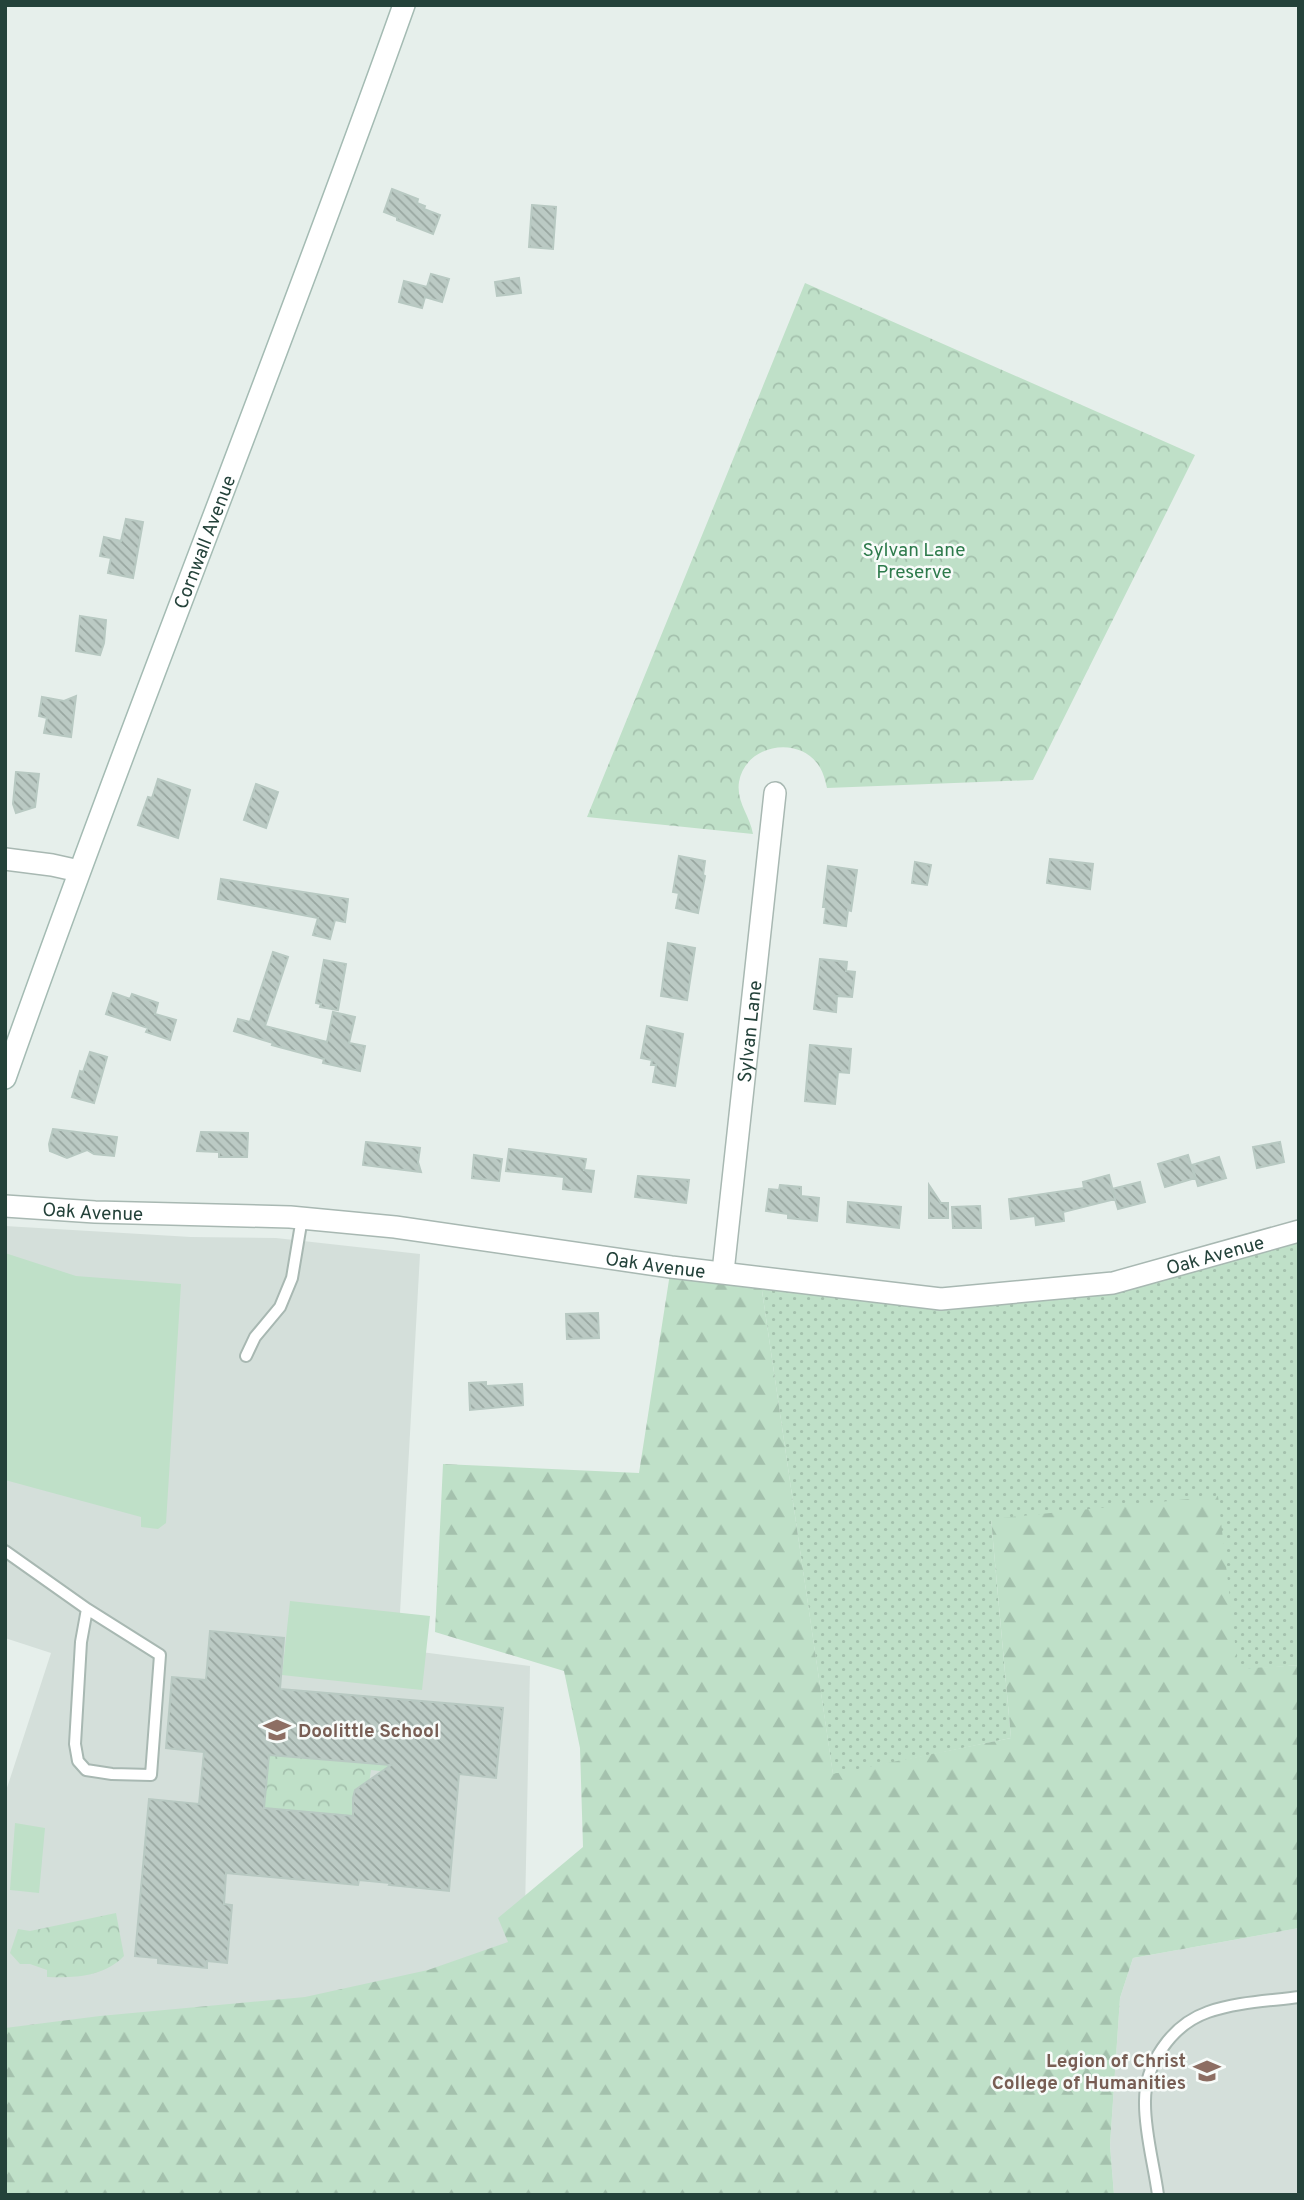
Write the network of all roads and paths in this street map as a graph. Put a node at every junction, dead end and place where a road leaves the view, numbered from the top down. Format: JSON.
{"nodes":[{"id":1,"x":404,"y":5,"type":"edge"},
{"id":2,"x":775,"y":793,"type":"dead end"},
{"id":3,"x":5,"y":859,"type":"edge"},
{"id":4,"x":79,"y":872,"type":"junction"},
{"id":5,"x":5,"y":1078,"type":"edge"},
{"id":6,"x":5,"y":1206,"type":"edge"},
{"id":7,"x":302,"y":1218,"type":"junction"},
{"id":8,"x":1299,"y":1231,"type":"edge"},
{"id":9,"x":723,"y":1272,"type":"junction"},
{"id":10,"x":246,"y":1356,"type":"dead end"},
{"id":11,"x":5,"y":1551,"type":"edge"},
{"id":12,"x":87,"y":1609,"type":"junction"},
{"id":13,"x":1299,"y":1997,"type":"edge"},
{"id":14,"x":1158,"y":2195,"type":"edge"}],
"edges":[{"from":1,"to":4,"type":"street","name":"Cornwall Avenue"},
{"from":2,"to":9,"type":"street","name":"Sylvan Lane"},
{"from":3,"to":4,"type":"street"},
{"from":4,"to":5,"type":"street","name":"Cornwall Avenue"},
{"from":6,"to":7,"type":"street","name":"Oak Avenue"},
{"from":7,"to":9,"type":"street","name":"Oak Avenue"},
{"from":7,"to":10,"type":"lane"},
{"from":8,"to":9,"type":"street","name":"Oak Avenue"},
{"from":11,"to":12,"type":"lane"},
{"from":12,"to":12,"type":"lane"},
{"from":13,"to":14,"type":"lane"}]}
